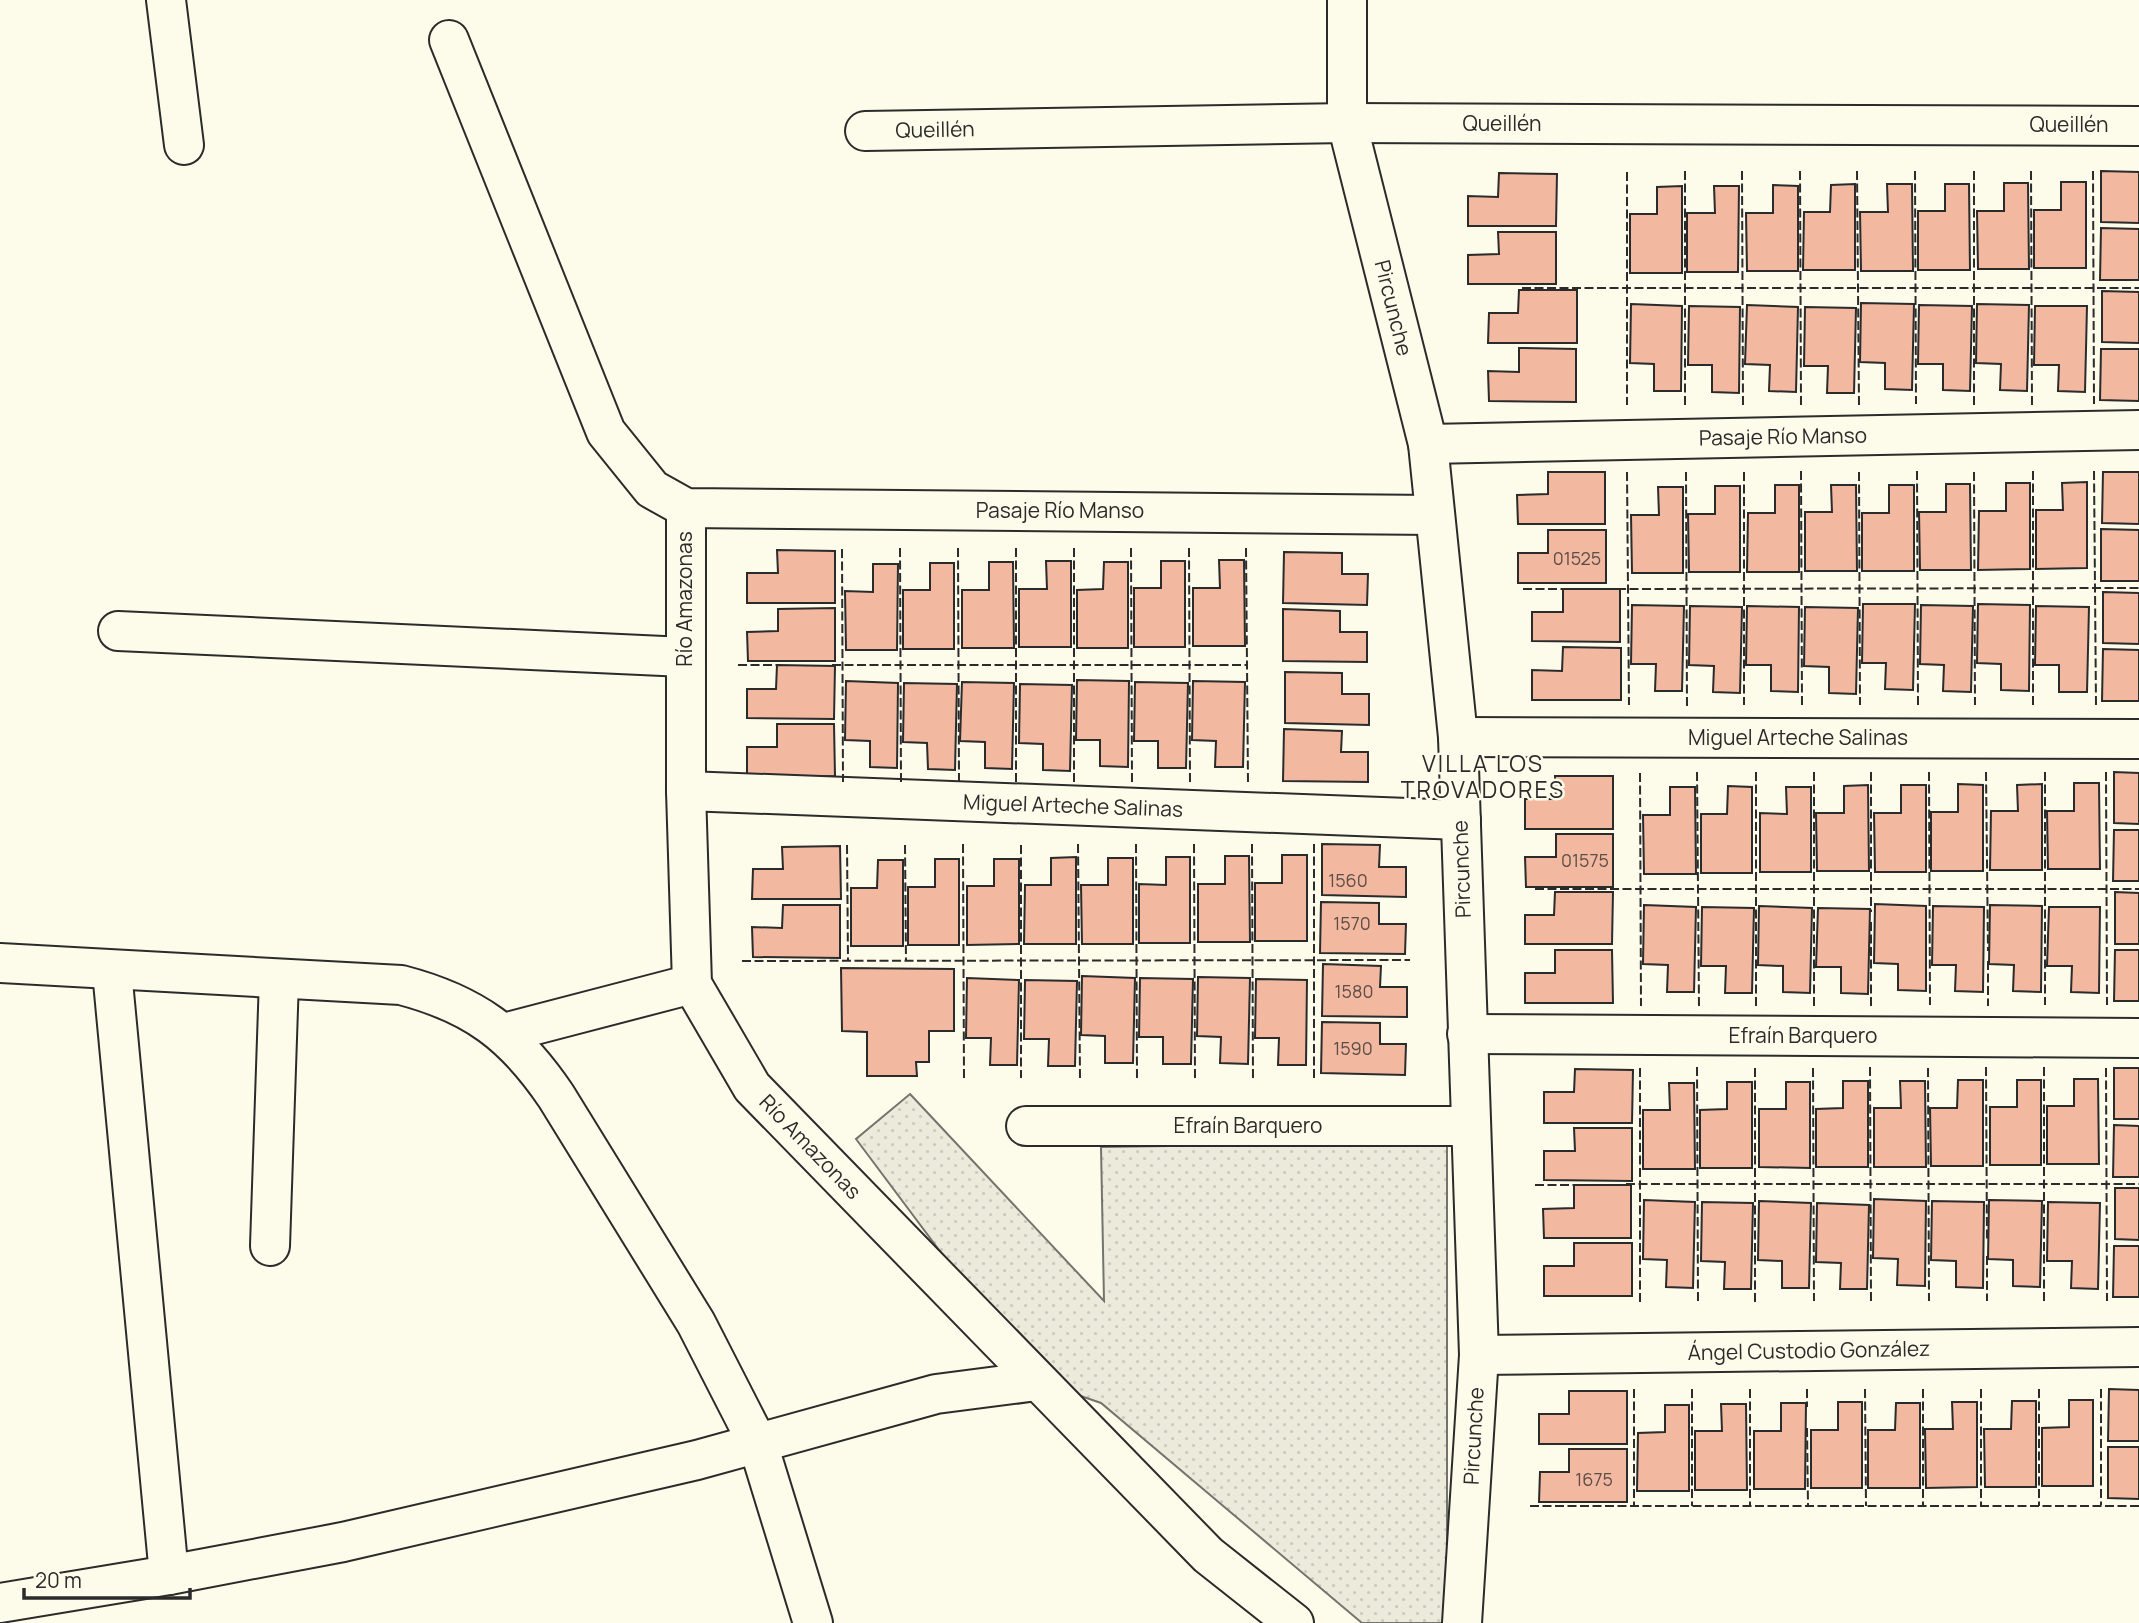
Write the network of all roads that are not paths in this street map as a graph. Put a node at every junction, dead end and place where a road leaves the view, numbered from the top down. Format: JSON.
{"nodes":[{"id":1,"x":166,"y":0,"type":"edge"},
{"id":2,"x":1347,"y":0,"type":"edge"},
{"id":3,"x":449,"y":40,"type":"dead end"},
{"id":4,"x":1347,"y":123,"type":"junction"},
{"id":5,"x":2139,"y":126,"type":"edge"},
{"id":6,"x":865,"y":131,"type":"dead end"},
{"id":7,"x":184,"y":145,"type":"dead end"},
{"id":8,"x":2139,"y":430,"type":"edge"},
{"id":9,"x":1428,"y":444,"type":"junction"},
{"id":10,"x":686,"y":508,"type":"junction"},
{"id":11,"x":1435,"y":515,"type":"junction"},
{"id":12,"x":118,"y":631,"type":"dead end"},
{"id":13,"x":685,"y":657,"type":"junction"},
{"id":14,"x":1458,"y":737,"type":"junction"},
{"id":15,"x":2139,"y":739,"type":"edge"},
{"id":16,"x":686,"y":791,"type":"junction"},
{"id":17,"x":1461,"y":820,"type":"junction"},
{"id":18,"x":0,"y":962,"type":"edge"},
{"id":19,"x":112,"y":971,"type":"junction"},
{"id":20,"x":279,"y":979,"type":"junction"},
{"id":21,"x":692,"y":984,"type":"junction"},
{"id":22,"x":504,"y":1033,"type":"junction"},
{"id":23,"x":1467,"y":1034,"type":"junction"},
{"id":24,"x":2139,"y":1038,"type":"edge"},
{"id":25,"x":1026,"y":1126,"type":"dead end"},
{"id":26,"x":1469,"y":1126,"type":"junction"},
{"id":27,"x":270,"y":1246,"type":"dead end"},
{"id":28,"x":2139,"y":1347,"type":"edge"},
{"id":29,"x":1479,"y":1355,"type":"junction"},
{"id":30,"x":1037,"y":1381,"type":"junction"},
{"id":31,"x":758,"y":1444,"type":"junction"},
{"id":32,"x":169,"y":1575,"type":"junction"},
{"id":33,"x":0,"y":1603,"type":"edge"},
{"id":34,"x":813,"y":1623,"type":"edge"},
{"id":35,"x":1294,"y":1623,"type":"edge"},
{"id":36,"x":1462,"y":1623,"type":"edge"}],
"edges":[{"from":1,"to":7,"type":"street"},
{"from":2,"to":4,"type":"street","name":"Pircunche"},
{"from":3,"to":10,"type":"street"},
{"from":4,"to":5,"type":"street","name":"Queillén"},
{"from":4,"to":6,"type":"street","name":"Queillén"},
{"from":4,"to":9,"type":"street","name":"Pircunche"},
{"from":8,"to":9,"type":"street","name":"Pasaje Río Manso"},
{"from":9,"to":11,"type":"street","name":"Pircunche"},
{"from":10,"to":11,"type":"street","name":"Pasaje Río Manso"},
{"from":10,"to":13,"type":"street","name":"Río Amazonas"},
{"from":11,"to":14,"type":"street","name":"Pircunche"},
{"from":12,"to":13,"type":"street"},
{"from":13,"to":16,"type":"street","name":"Río Amazonas"},
{"from":14,"to":15,"type":"street","name":"Miguel Arteche Salinas"},
{"from":14,"to":17,"type":"street","name":"Pircunche"},
{"from":16,"to":17,"type":"street","name":"Miguel Arteche Salinas"},
{"from":16,"to":21,"type":"street","name":"Río Amazonas"},
{"from":17,"to":23,"type":"street","name":"Pircunche"},
{"from":18,"to":19,"type":"street"},
{"from":19,"to":20,"type":"street"},
{"from":19,"to":32,"type":"street"},
{"from":20,"to":22,"type":"street"},
{"from":20,"to":27,"type":"street"},
{"from":21,"to":22,"type":"street"},
{"from":21,"to":30,"type":"street","name":"Río Amazonas"},
{"from":22,"to":31,"type":"street"},
{"from":23,"to":24,"type":"street","name":"Efraín Barquero"},
{"from":23,"to":26,"type":"street","name":"Pircunche"},
{"from":25,"to":26,"type":"street","name":"Efraín Barquero"},
{"from":26,"to":29,"type":"street","name":"Pircunche"},
{"from":28,"to":29,"type":"street","name":"Ángel Custodio González"},
{"from":29,"to":36,"type":"street","name":"Pircunche"},
{"from":30,"to":31,"type":"street"},
{"from":30,"to":35,"type":"street","name":"Río Amazonas"},
{"from":31,"to":32,"type":"street"},
{"from":31,"to":34,"type":"street"},
{"from":32,"to":33,"type":"street"}]}
